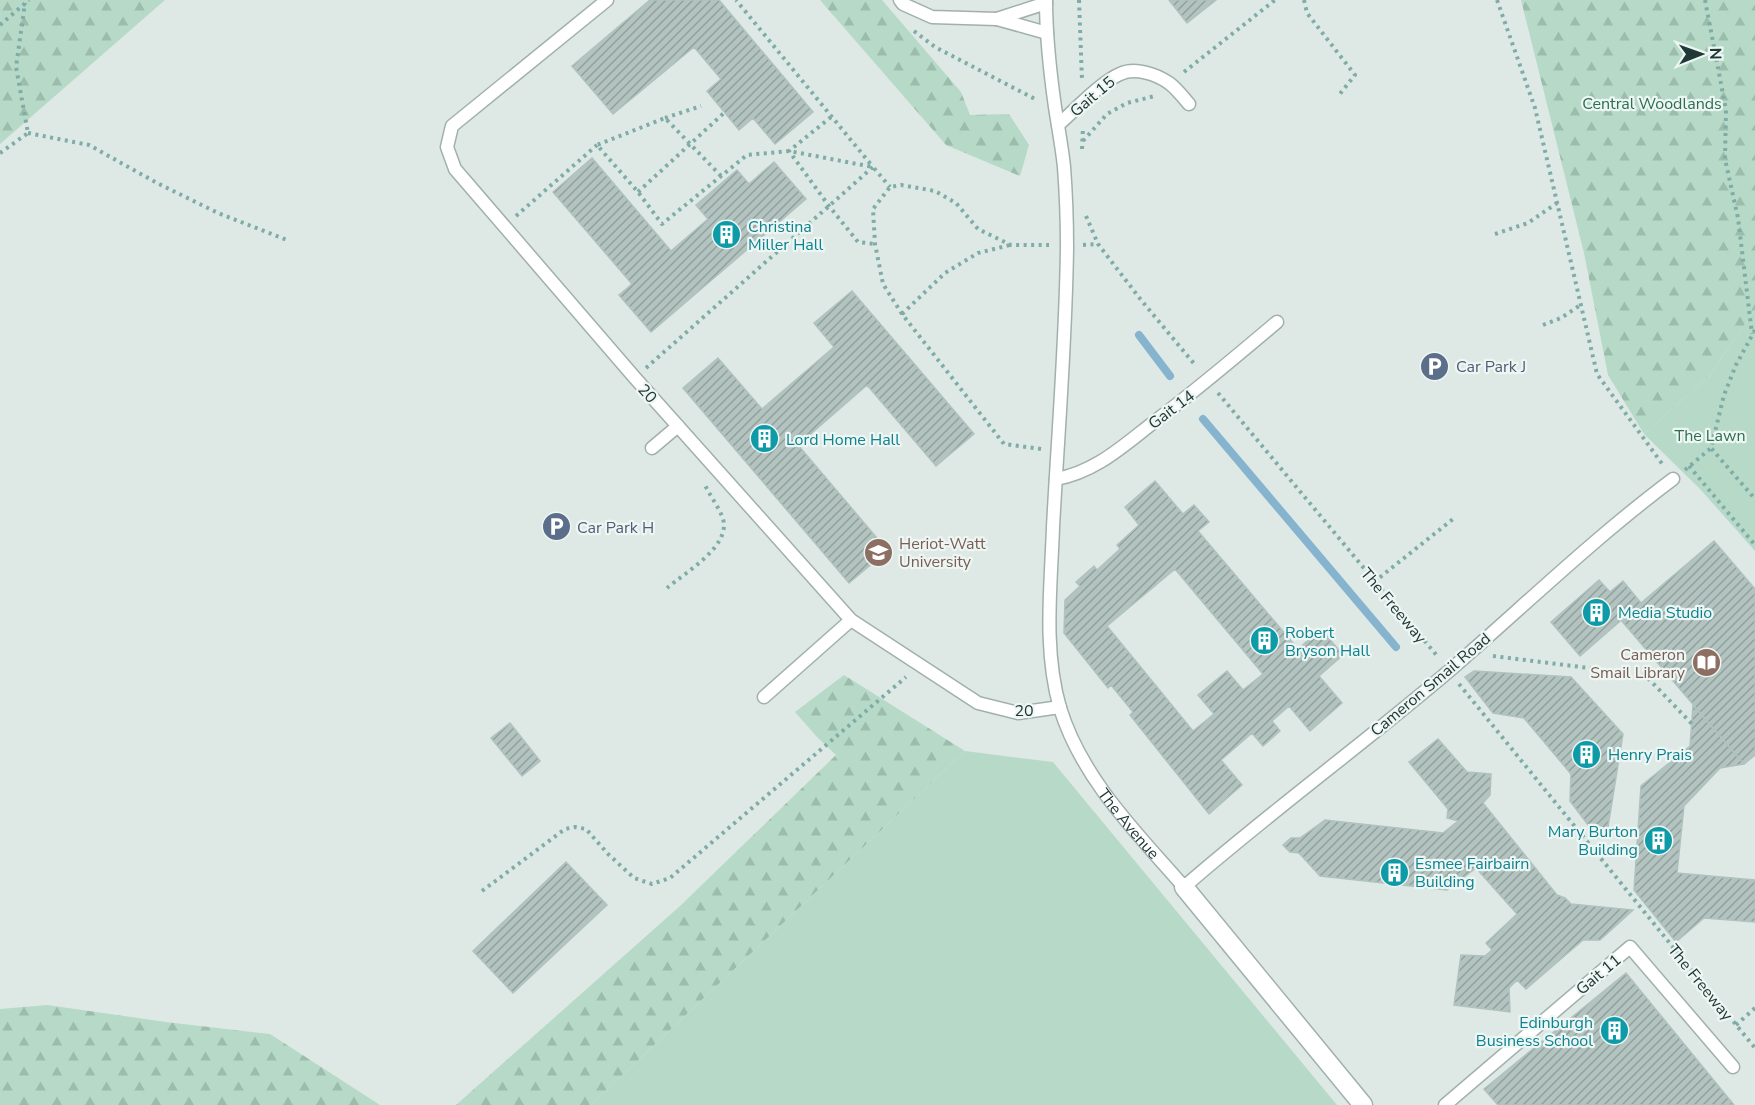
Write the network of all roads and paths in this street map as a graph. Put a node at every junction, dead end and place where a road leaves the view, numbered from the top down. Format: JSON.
{"nodes":[{"id":1,"x":607,"y":0,"type":"edge"},
{"id":2,"x":736,"y":0,"type":"edge"},
{"id":3,"x":900,"y":0,"type":"edge"},
{"id":4,"x":1079,"y":0,"type":"edge"},
{"id":5,"x":1304,"y":0,"type":"edge"},
{"id":6,"x":1497,"y":0,"type":"edge"},
{"id":7,"x":1705,"y":0,"type":"edge"},
{"id":8,"x":27,"y":2,"type":"edge"},
{"id":9,"x":1046,"y":2,"type":"edge"},
{"id":10,"x":997,"y":19,"type":"junction"},
{"id":11,"x":0,"y":25,"type":"edge"},
{"id":12,"x":911,"y":28,"type":"dead end"},
{"id":13,"x":1047,"y":33,"type":"junction"},
{"id":14,"x":1339,"y":95,"type":"dead end"},
{"id":15,"x":1084,"y":102,"type":"junction"},
{"id":16,"x":1189,"y":104,"type":"dead end"},
{"id":17,"x":701,"y":106,"type":"dead end"},
{"id":18,"x":1055,"y":109,"type":"junction"},
{"id":19,"x":725,"y":112,"type":"dead end"},
{"id":20,"x":831,"y":117,"type":"junction"},
{"id":21,"x":665,"y":118,"type":"junction"},
{"id":22,"x":1058,"y":125,"type":"junction"},
{"id":23,"x":28,"y":133,"type":"junction"},
{"id":24,"x":691,"y":143,"type":"junction"},
{"id":25,"x":597,"y":145,"type":"junction"},
{"id":26,"x":789,"y":151,"type":"junction"},
{"id":27,"x":0,"y":153,"type":"edge"},
{"id":28,"x":1082,"y":154,"type":"dead end"},
{"id":29,"x":873,"y":167,"type":"junction"},
{"id":30,"x":721,"y":176,"type":"junction"},
{"id":31,"x":890,"y":187,"type":"junction"},
{"id":32,"x":638,"y":192,"type":"junction"},
{"id":33,"x":1557,"y":203,"type":"junction"},
{"id":34,"x":829,"y":206,"type":"junction"},
{"id":35,"x":1084,"y":211,"type":"dead end"},
{"id":36,"x":503,"y":227,"type":"junction"},
{"id":37,"x":1495,"y":234,"type":"dead end"},
{"id":38,"x":287,"y":240,"type":"dead end"},
{"id":39,"x":875,"y":244,"type":"junction"},
{"id":40,"x":1098,"y":244,"type":"junction"},
{"id":41,"x":1011,"y":245,"type":"junction"},
{"id":42,"x":1067,"y":246,"type":"junction"},
{"id":43,"x":1582,"y":304,"type":"junction"},
{"id":44,"x":902,"y":314,"type":"junction"},
{"id":45,"x":1277,"y":322,"type":"dead end"},
{"id":46,"x":1543,"y":325,"type":"dead end"},
{"id":47,"x":1753,"y":332,"type":"edge"},
{"id":48,"x":635,"y":378,"type":"junction"},
{"id":49,"x":1208,"y":381,"type":"junction"},
{"id":50,"x":678,"y":426,"type":"junction"},
{"id":51,"x":652,"y":448,"type":"dead end"},
{"id":52,"x":1711,"y":448,"type":"junction"},
{"id":53,"x":1046,"y":450,"type":"dead end"},
{"id":54,"x":1689,"y":466,"type":"junction"},
{"id":55,"x":700,"y":477,"type":"dead end"},
{"id":56,"x":1056,"y":479,"type":"junction"},
{"id":57,"x":1673,"y":479,"type":"junction"},
{"id":58,"x":1755,"y":499,"type":"edge"},
{"id":59,"x":1453,"y":519,"type":"dead end"},
{"id":60,"x":1755,"y":545,"type":"edge"},
{"id":61,"x":1374,"y":582,"type":"junction"},
{"id":62,"x":667,"y":588,"type":"dead end"},
{"id":63,"x":851,"y":620,"type":"junction"},
{"id":64,"x":1468,"y":653,"type":"junction"},
{"id":65,"x":920,"y":665,"type":"junction"},
{"id":66,"x":1449,"y":671,"type":"junction"},
{"id":67,"x":765,"y":697,"type":"dead end"},
{"id":68,"x":1060,"y":707,"type":"junction"},
{"id":69,"x":1692,"y":724,"type":"dead end"},
{"id":70,"x":1184,"y":887,"type":"junction"},
{"id":71,"x":482,"y":891,"type":"dead end"},
{"id":72,"x":1755,"y":1008,"type":"edge"},
{"id":73,"x":1736,"y":1025,"type":"junction"},
{"id":74,"x":1755,"y":1048,"type":"edge"},
{"id":75,"x":1733,"y":1067,"type":"dead end"},
{"id":76,"x":1364,"y":1105,"type":"edge"},
{"id":77,"x":1445,"y":1105,"type":"edge"}],
"edges":[{"from":1,"to":36,"type":"lane","name":"20"},
{"from":2,"to":20,"type":"path"},
{"from":3,"to":10,"type":"lane"},
{"from":4,"to":15,"type":"path"},
{"from":5,"to":14,"type":"path"},
{"from":6,"to":33,"type":"path"},
{"from":7,"to":47,"type":"path"},
{"from":8,"to":11,"type":"path"},
{"from":8,"to":23,"type":"path"},
{"from":9,"to":10,"type":"lane"},
{"from":9,"to":13,"type":"lane"},
{"from":10,"to":13,"type":"lane"},
{"from":12,"to":18,"type":"path"},
{"from":13,"to":18,"type":"lane"},
{"from":15,"to":16,"type":"lane","name":"Gait 15"},
{"from":15,"to":22,"type":"lane","name":"Gait 15"},
{"from":15,"to":28,"type":"path"},
{"from":17,"to":21,"type":"path"},
{"from":18,"to":22,"type":"lane"},
{"from":19,"to":24,"type":"path"},
{"from":20,"to":26,"type":"path"},
{"from":20,"to":29,"type":"path"},
{"from":21,"to":24,"type":"path"},
{"from":21,"to":25,"type":"path"},
{"from":22,"to":42,"type":"lane"},
{"from":23,"to":27,"type":"path"},
{"from":23,"to":38,"type":"path"},
{"from":24,"to":30,"type":"path"},
{"from":24,"to":32,"type":"path"},
{"from":25,"to":32,"type":"path"},
{"from":25,"to":36,"type":"path"},
{"from":26,"to":29,"type":"path"},
{"from":26,"to":30,"type":"path"},
{"from":26,"to":34,"type":"path"},
{"from":29,"to":31,"type":"path"},
{"from":29,"to":34,"type":"path"},
{"from":30,"to":32,"type":"path"},
{"from":31,"to":39,"type":"path"},
{"from":31,"to":41,"type":"path"},
{"from":33,"to":37,"type":"path"},
{"from":33,"to":43,"type":"path"},
{"from":34,"to":39,"type":"path"},
{"from":34,"to":48,"type":"path"},
{"from":35,"to":40,"type":"path","name":"The Freeway"},
{"from":36,"to":48,"type":"lane","name":"20"},
{"from":39,"to":44,"type":"path"},
{"from":40,"to":42,"type":"path"},
{"from":40,"to":49,"type":"path","name":"The Freeway"},
{"from":41,"to":42,"type":"path"},
{"from":41,"to":44,"type":"path"},
{"from":42,"to":56,"type":"lane"},
{"from":43,"to":46,"type":"path"},
{"from":43,"to":57,"type":"path"},
{"from":44,"to":53,"type":"path"},
{"from":45,"to":49,"type":"lane","name":"Gait 14"},
{"from":47,"to":52,"type":"path"},
{"from":48,"to":50,"type":"lane","name":"20"},
{"from":49,"to":56,"type":"lane","name":"Gait 14"},
{"from":49,"to":61,"type":"path","name":"The Freeway"},
{"from":50,"to":51,"type":"lane"},
{"from":50,"to":63,"type":"lane","name":"20"},
{"from":52,"to":54,"type":"path"},
{"from":52,"to":58,"type":"path"},
{"from":54,"to":57,"type":"path"},
{"from":54,"to":60,"type":"path"},
{"from":55,"to":62,"type":"path"},
{"from":56,"to":68,"type":"lane","name":"The Avenue"},
{"from":57,"to":64,"type":"lane","name":"Cameron Smail Road"},
{"from":59,"to":61,"type":"path"},
{"from":61,"to":66,"type":"path","name":"The Freeway"},
{"from":63,"to":65,"type":"lane","name":"20"},
{"from":63,"to":67,"type":"lane"},
{"from":64,"to":66,"type":"lane","name":"Cameron Smail Road"},
{"from":64,"to":69,"type":"path"},
{"from":65,"to":68,"type":"lane","name":"20"},
{"from":65,"to":71,"type":"path"},
{"from":66,"to":70,"type":"lane","name":"Cameron Smail Road"},
{"from":66,"to":73,"type":"path","name":"The Freeway"},
{"from":68,"to":70,"type":"lane","name":"The Avenue"},
{"from":70,"to":76,"type":"street","name":"The Avenue"},
{"from":72,"to":73,"type":"path"},
{"from":73,"to":74,"type":"path","name":"The Freeway"},
{"from":75,"to":77,"type":"lane","name":"Gait 11"}]}
